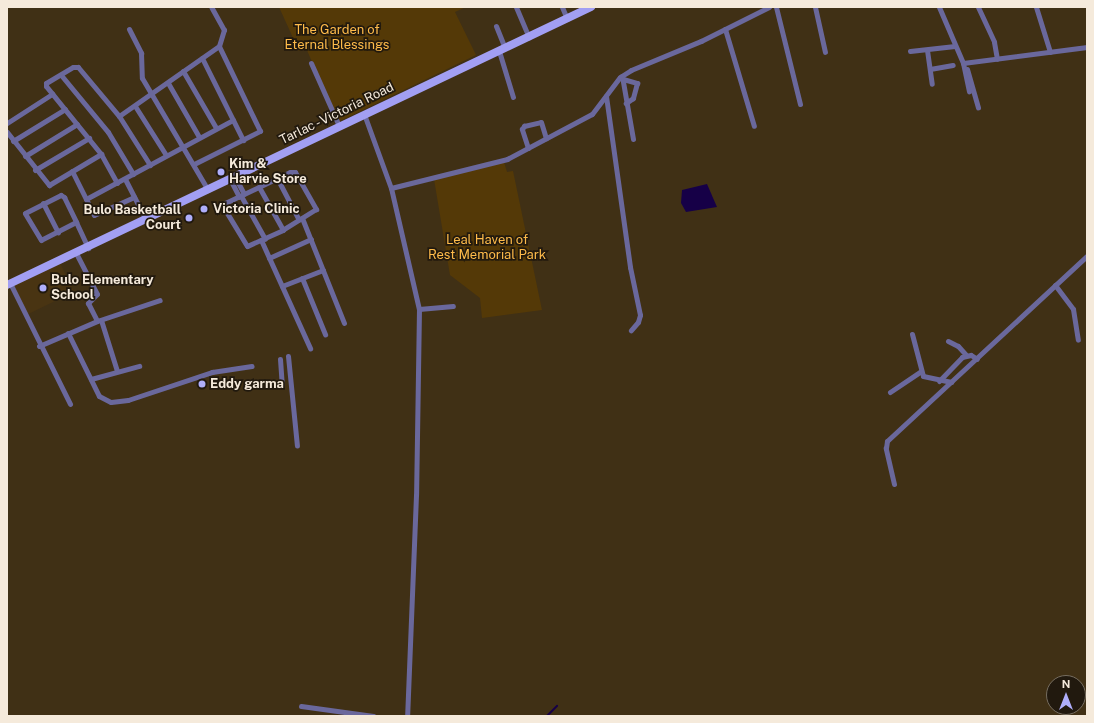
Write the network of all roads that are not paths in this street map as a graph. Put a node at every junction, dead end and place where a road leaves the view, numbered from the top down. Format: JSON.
{"nodes":[{"id":1,"x":211,"y":7,"type":"edge"},
{"id":2,"x":516,"y":7,"type":"edge"},
{"id":3,"x":562,"y":7,"type":"edge"},
{"id":4,"x":591,"y":7,"type":"edge"},
{"id":5,"x":769,"y":7,"type":"edge"},
{"id":6,"x":776,"y":7,"type":"edge"},
{"id":7,"x":815,"y":7,"type":"edge"},
{"id":8,"x":939,"y":7,"type":"edge"},
{"id":9,"x":978,"y":7,"type":"edge"},
{"id":10,"x":1036,"y":7,"type":"edge"},
{"id":11,"x":567,"y":19,"type":"junction"},
{"id":12,"x":496,"y":26,"type":"dead end"},
{"id":13,"x":129,"y":29,"type":"dead end"},
{"id":14,"x":725,"y":29,"type":"junction"},
{"id":15,"x":529,"y":37,"type":"junction"},
{"id":16,"x":219,"y":46,"type":"junction"},
{"id":17,"x":955,"y":46,"type":"junction"},
{"id":18,"x":1087,"y":47,"type":"edge"},
{"id":19,"x":502,"y":49,"type":"junction"},
{"id":20,"x":927,"y":50,"type":"junction"},
{"id":21,"x":910,"y":51,"type":"dead end"},
{"id":22,"x":825,"y":52,"type":"dead end"},
{"id":23,"x":1050,"y":52,"type":"junction"},
{"id":24,"x":202,"y":58,"type":"junction"},
{"id":25,"x":997,"y":59,"type":"junction"},
{"id":26,"x":312,"y":63,"type":"dead end"},
{"id":27,"x":963,"y":63,"type":"junction"},
{"id":28,"x":953,"y":65,"type":"dead end"},
{"id":29,"x":930,"y":69,"type":"junction"},
{"id":30,"x":183,"y":71,"type":"junction"},
{"id":31,"x":61,"y":75,"type":"junction"},
{"id":32,"x":622,"y":77,"type":"junction"},
{"id":33,"x":168,"y":82,"type":"junction"},
{"id":34,"x":932,"y":84,"type":"dead end"},
{"id":35,"x":969,"y":91,"type":"dead end"},
{"id":36,"x":52,"y":94,"type":"junction"},
{"id":37,"x":152,"y":94,"type":"junction"},
{"id":38,"x":606,"y":96,"type":"junction"},
{"id":39,"x":513,"y":97,"type":"dead end"},
{"id":40,"x":626,"y":103,"type":"junction"},
{"id":41,"x":800,"y":104,"type":"dead end"},
{"id":42,"x":135,"y":106,"type":"junction"},
{"id":43,"x":978,"y":106,"type":"dead end"},
{"id":44,"x":65,"y":109,"type":"junction"},
{"id":45,"x":364,"y":114,"type":"junction"},
{"id":46,"x":118,"y":116,"type":"junction"},
{"id":47,"x":233,"y":120,"type":"junction"},
{"id":48,"x":7,"y":123,"type":"edge"},
{"id":49,"x":77,"y":124,"type":"junction"},
{"id":50,"x":339,"y":126,"type":"junction"},
{"id":51,"x":754,"y":126,"type":"dead end"},
{"id":52,"x":216,"y":128,"type":"junction"},
{"id":53,"x":7,"y":132,"type":"edge"},
{"id":54,"x":200,"y":137,"type":"junction"},
{"id":55,"x":89,"y":138,"type":"junction"},
{"id":56,"x":546,"y":138,"type":"junction"},
{"id":57,"x":633,"y":139,"type":"dead end"},
{"id":58,"x":13,"y":140,"type":"junction"},
{"id":59,"x":243,"y":140,"type":"junction"},
{"id":60,"x":183,"y":146,"type":"junction"},
{"id":61,"x":528,"y":148,"type":"junction"},
{"id":62,"x":101,"y":154,"type":"junction"},
{"id":63,"x":166,"y":155,"type":"junction"},
{"id":64,"x":24,"y":156,"type":"junction"},
{"id":65,"x":194,"y":164,"type":"junction"},
{"id":66,"x":150,"y":165,"type":"junction"},
{"id":67,"x":35,"y":170,"type":"junction"},
{"id":68,"x":72,"y":171,"type":"junction"},
{"id":69,"x":133,"y":174,"type":"junction"},
{"id":70,"x":233,"y":178,"type":"junction"},
{"id":71,"x":277,"y":178,"type":"junction"},
{"id":72,"x":125,"y":179,"type":"junction"},
{"id":73,"x":117,"y":183,"type":"junction"},
{"id":74,"x":259,"y":187,"type":"junction"},
{"id":75,"x":391,"y":188,"type":"junction"},
{"id":76,"x":208,"y":190,"type":"junction"},
{"id":77,"x":242,"y":196,"type":"junction"},
{"id":78,"x":134,"y":197,"type":"junction"},
{"id":79,"x":86,"y":199,"type":"junction"},
{"id":80,"x":43,"y":203,"type":"junction"},
{"id":81,"x":301,"y":219,"type":"junction"},
{"id":82,"x":146,"y":220,"type":"junction"},
{"id":83,"x":76,"y":222,"type":"junction"},
{"id":84,"x":283,"y":230,"type":"junction"},
{"id":85,"x":58,"y":232,"type":"junction"},
{"id":86,"x":311,"y":238,"type":"junction"},
{"id":87,"x":263,"y":239,"type":"junction"},
{"id":88,"x":88,"y":248,"type":"junction"},
{"id":89,"x":76,"y":254,"type":"junction"},
{"id":90,"x":1087,"y":256,"type":"edge"},
{"id":91,"x":269,"y":258,"type":"junction"},
{"id":92,"x":323,"y":270,"type":"junction"},
{"id":93,"x":302,"y":278,"type":"junction"},
{"id":94,"x":8,"y":284,"type":"edge"},
{"id":95,"x":1055,"y":285,"type":"junction"},
{"id":96,"x":282,"y":286,"type":"junction"},
{"id":97,"x":160,"y":300,"type":"dead end"},
{"id":98,"x":453,"y":306,"type":"dead end"},
{"id":99,"x":419,"y":309,"type":"junction"},
{"id":100,"x":99,"y":320,"type":"junction"},
{"id":101,"x":344,"y":323,"type":"dead end"},
{"id":102,"x":631,"y":330,"type":"dead end"},
{"id":103,"x":68,"y":333,"type":"junction"},
{"id":104,"x":325,"y":334,"type":"dead end"},
{"id":105,"x":912,"y":334,"type":"dead end"},
{"id":106,"x":948,"y":340,"type":"dead end"},
{"id":107,"x":1078,"y":340,"type":"dead end"},
{"id":108,"x":39,"y":346,"type":"junction"},
{"id":109,"x":310,"y":348,"type":"dead end"},
{"id":110,"x":966,"y":355,"type":"junction"},
{"id":111,"x":288,"y":356,"type":"dead end"},
{"id":112,"x":280,"y":359,"type":"dead end"},
{"id":113,"x":977,"y":359,"type":"junction"},
{"id":114,"x":139,"y":366,"type":"dead end"},
{"id":115,"x":252,"y":366,"type":"dead end"},
{"id":116,"x":921,"y":370,"type":"junction"},
{"id":117,"x":117,"y":371,"type":"junction"},
{"id":118,"x":91,"y":379,"type":"junction"},
{"id":119,"x":939,"y":381,"type":"junction"},
{"id":120,"x":951,"y":382,"type":"junction"},
{"id":121,"x":282,"y":385,"type":"dead end"},
{"id":122,"x":890,"y":392,"type":"dead end"},
{"id":123,"x":70,"y":404,"type":"dead end"},
{"id":124,"x":297,"y":446,"type":"dead end"},
{"id":125,"x":894,"y":484,"type":"dead end"},
{"id":126,"x":301,"y":706,"type":"dead end"},
{"id":127,"x":374,"y":716,"type":"edge"},
{"id":128,"x":407,"y":716,"type":"edge"}],
"edges":[{"from":1,"to":16,"type":"street"},
{"from":2,"to":15,"type":"street"},
{"from":3,"to":11,"type":"street"},
{"from":4,"to":11,"type":"main road","name":"Tarlac - Victoria Road"},
{"from":5,"to":14,"type":"street"},
{"from":6,"to":41,"type":"street"},
{"from":7,"to":22,"type":"street"},
{"from":8,"to":17,"type":"street"},
{"from":9,"to":25,"type":"street"},
{"from":10,"to":23,"type":"street"},
{"from":11,"to":15,"type":"main road","name":"Tarlac - Victoria Road"},
{"from":12,"to":19,"type":"street"},
{"from":13,"to":37,"type":"street"},
{"from":14,"to":32,"type":"street"},
{"from":14,"to":51,"type":"street"},
{"from":15,"to":19,"type":"main road","name":"Tarlac - Victoria Road"},
{"from":16,"to":24,"type":"street"},
{"from":16,"to":59,"type":"street"},
{"from":17,"to":20,"type":"street"},
{"from":17,"to":27,"type":"street"},
{"from":18,"to":23,"type":"street"},
{"from":19,"to":39,"type":"street"},
{"from":19,"to":45,"type":"main road","name":"Tarlac - Victoria Road"},
{"from":20,"to":21,"type":"street"},
{"from":20,"to":29,"type":"street"},
{"from":23,"to":25,"type":"street"},
{"from":24,"to":30,"type":"street"},
{"from":24,"to":47,"type":"street"},
{"from":25,"to":27,"type":"street"},
{"from":26,"to":50,"type":"street"},
{"from":27,"to":35,"type":"street"},
{"from":27,"to":43,"type":"street"},
{"from":28,"to":29,"type":"street"},
{"from":29,"to":34,"type":"street"},
{"from":30,"to":33,"type":"street"},
{"from":30,"to":52,"type":"street"},
{"from":31,"to":36,"type":"street"},
{"from":31,"to":46,"type":"street"},
{"from":31,"to":69,"type":"street"},
{"from":32,"to":38,"type":"street"},
{"from":32,"to":40,"type":"street"},
{"from":32,"to":40,"type":"street"},
{"from":33,"to":37,"type":"street"},
{"from":33,"to":54,"type":"street"},
{"from":36,"to":44,"type":"street"},
{"from":36,"to":48,"type":"street"},
{"from":37,"to":42,"type":"street"},
{"from":37,"to":60,"type":"street"},
{"from":38,"to":56,"type":"street"},
{"from":38,"to":102,"type":"street"},
{"from":40,"to":57,"type":"street"},
{"from":42,"to":46,"type":"street"},
{"from":42,"to":63,"type":"street"},
{"from":44,"to":49,"type":"street"},
{"from":44,"to":58,"type":"street"},
{"from":45,"to":50,"type":"main road","name":"Tarlac - Victoria Road"},
{"from":45,"to":75,"type":"street"},
{"from":46,"to":66,"type":"street"},
{"from":47,"to":52,"type":"street"},
{"from":47,"to":59,"type":"street"},
{"from":49,"to":55,"type":"street"},
{"from":49,"to":64,"type":"street"},
{"from":50,"to":70,"type":"main road","name":"Tarlac - Victoria Road"},
{"from":52,"to":54,"type":"street"},
{"from":53,"to":58,"type":"street"},
{"from":54,"to":60,"type":"street"},
{"from":55,"to":62,"type":"street"},
{"from":55,"to":67,"type":"street"},
{"from":56,"to":61,"type":"street"},
{"from":56,"to":61,"type":"street"},
{"from":58,"to":64,"type":"street"},
{"from":59,"to":65,"type":"street"},
{"from":60,"to":63,"type":"street"},
{"from":60,"to":65,"type":"street"},
{"from":61,"to":75,"type":"street"},
{"from":62,"to":68,"type":"street"},
{"from":62,"to":73,"type":"street"},
{"from":63,"to":66,"type":"street"},
{"from":64,"to":67,"type":"street"},
{"from":65,"to":76,"type":"street"},
{"from":66,"to":69,"type":"street"},
{"from":67,"to":68,"type":"street"},
{"from":68,"to":79,"type":"street"},
{"from":69,"to":72,"type":"street"},
{"from":70,"to":76,"type":"main road","name":"Tarlac - Victoria Road"},
{"from":70,"to":77,"type":"street"},
{"from":71,"to":74,"type":"street"},
{"from":71,"to":81,"type":"street"},
{"from":71,"to":81,"type":"street"},
{"from":72,"to":73,"type":"street"},
{"from":72,"to":78,"type":"street"},
{"from":73,"to":79,"type":"street"},
{"from":74,"to":77,"type":"street"},
{"from":74,"to":84,"type":"street"},
{"from":75,"to":99,"type":"street"},
{"from":76,"to":82,"type":"main road","name":"Tarlac - Victoria Road"},
{"from":77,"to":87,"type":"street"},
{"from":77,"to":87,"type":"street"},
{"from":78,"to":79,"type":"street"},
{"from":78,"to":82,"type":"street"},
{"from":80,"to":83,"type":"street"},
{"from":80,"to":85,"type":"street"},
{"from":80,"to":85,"type":"street"},
{"from":81,"to":84,"type":"street"},
{"from":81,"to":86,"type":"street"},
{"from":82,"to":88,"type":"main road","name":"Tarlac - Victoria Road"},
{"from":83,"to":85,"type":"street"},
{"from":83,"to":88,"type":"street"},
{"from":84,"to":87,"type":"street"},
{"from":86,"to":91,"type":"street"},
{"from":86,"to":92,"type":"street"},
{"from":87,"to":91,"type":"street"},
{"from":88,"to":89,"type":"main road","name":"Tarlac - Victoria Road"},
{"from":89,"to":94,"type":"main road","name":"Tarlac - Victoria Road"},
{"from":89,"to":100,"type":"street"},
{"from":90,"to":95,"type":"street"},
{"from":91,"to":96,"type":"street"},
{"from":92,"to":93,"type":"street"},
{"from":92,"to":101,"type":"street"},
{"from":93,"to":96,"type":"street"},
{"from":93,"to":104,"type":"street"},
{"from":94,"to":108,"type":"street"},
{"from":95,"to":107,"type":"street"},
{"from":95,"to":113,"type":"street"},
{"from":96,"to":109,"type":"street"},
{"from":97,"to":100,"type":"street"},
{"from":98,"to":99,"type":"street"},
{"from":99,"to":128,"type":"street"},
{"from":100,"to":103,"type":"street"},
{"from":100,"to":117,"type":"street"},
{"from":103,"to":108,"type":"street"},
{"from":103,"to":118,"type":"street"},
{"from":105,"to":116,"type":"street"},
{"from":106,"to":110,"type":"street"},
{"from":108,"to":123,"type":"street"},
{"from":110,"to":113,"type":"street"},
{"from":110,"to":119,"type":"street"},
{"from":111,"to":124,"type":"street"},
{"from":112,"to":121,"type":"street"},
{"from":113,"to":120,"type":"street"},
{"from":114,"to":117,"type":"street"},
{"from":115,"to":118,"type":"street"},
{"from":116,"to":119,"type":"street"},
{"from":116,"to":122,"type":"street"},
{"from":117,"to":118,"type":"street"},
{"from":119,"to":120,"type":"street"},
{"from":120,"to":125,"type":"street"},
{"from":126,"to":127,"type":"street"}]}
